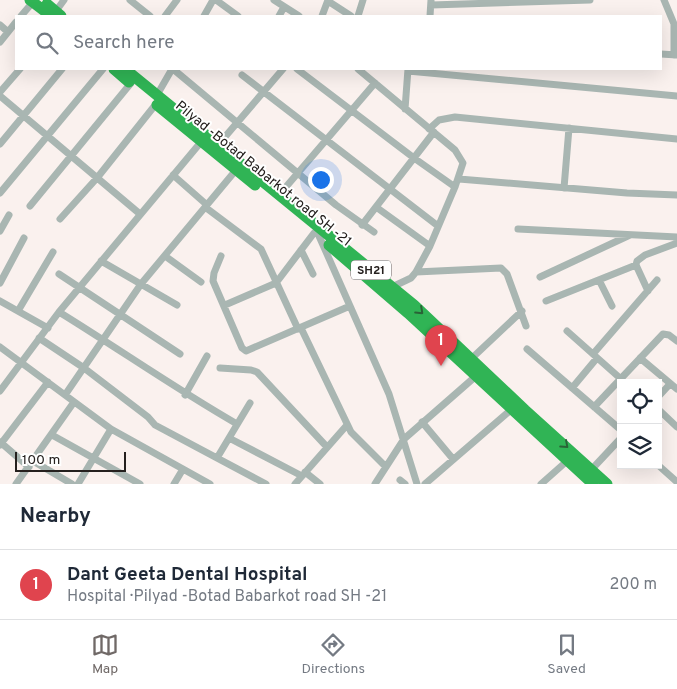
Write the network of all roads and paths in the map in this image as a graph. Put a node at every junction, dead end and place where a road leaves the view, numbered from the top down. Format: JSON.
{"nodes":[{"id":1,"x":64,"y":0,"type":"edge"},
{"id":2,"x":130,"y":0,"type":"edge"},
{"id":3,"x":178,"y":0,"type":"edge"},
{"id":4,"x":215,"y":0,"type":"edge"},
{"id":5,"x":274,"y":0,"type":"edge"},
{"id":6,"x":363,"y":0,"type":"edge"},
{"id":7,"x":557,"y":0,"type":"edge"},
{"id":8,"x":590,"y":0,"type":"edge"},
{"id":9,"x":664,"y":0,"type":"edge"},
{"id":10,"x":35,"y":1,"type":"edge"},
{"id":11,"x":328,"y":1,"type":"edge"},
{"id":12,"x":514,"y":1,"type":"edge"},
{"id":13,"x":469,"y":2,"type":"edge"},
{"id":14,"x":431,"y":3,"type":"edge"},
{"id":15,"x":284,"y":7,"type":"junction"},
{"id":16,"x":23,"y":15,"type":"edge"},
{"id":17,"x":56,"y":15,"type":"edge"},
{"id":18,"x":149,"y":15,"type":"edge"},
{"id":19,"x":166,"y":15,"type":"edge"},
{"id":20,"x":205,"y":15,"type":"edge"},
{"id":21,"x":237,"y":15,"type":"edge"},
{"id":22,"x":280,"y":15,"type":"edge"},
{"id":23,"x":297,"y":15,"type":"edge"},
{"id":24,"x":322,"y":15,"type":"edge"},
{"id":25,"x":349,"y":15,"type":"edge"},
{"id":26,"x":358,"y":15,"type":"edge"},
{"id":27,"x":15,"y":23,"type":"edge"},
{"id":28,"x":0,"y":25,"type":"edge"},
{"id":29,"x":8,"y":32,"type":"junction"},
{"id":30,"x":0,"y":42,"type":"edge"},
{"id":31,"x":662,"y":54,"type":"edge"},
{"id":32,"x":676,"y":55,"type":"edge"},
{"id":33,"x":19,"y":70,"type":"edge"},
{"id":34,"x":61,"y":70,"type":"edge"},
{"id":35,"x":102,"y":70,"type":"edge"},
{"id":36,"x":115,"y":70,"type":"edge"},
{"id":37,"x":126,"y":70,"type":"edge"},
{"id":38,"x":172,"y":70,"type":"edge"},
{"id":39,"x":174,"y":70,"type":"edge"},
{"id":40,"x":282,"y":70,"type":"edge"},
{"id":41,"x":298,"y":70,"type":"edge"},
{"id":42,"x":359,"y":70,"type":"edge"},
{"id":43,"x":408,"y":70,"type":"edge"},
{"id":44,"x":242,"y":75,"type":"dead end"},
{"id":45,"x":131,"y":83,"type":"junction"},
{"id":46,"x":375,"y":84,"type":"junction"},
{"id":47,"x":263,"y":92,"type":"junction"},
{"id":48,"x":0,"y":94,"type":"edge"},
{"id":49,"x":677,"y":96,"type":"edge"},
{"id":50,"x":157,"y":100,"type":"junction"},
{"id":51,"x":405,"y":109,"type":"junction"},
{"id":52,"x":352,"y":110,"type":"junction"},
{"id":53,"x":24,"y":116,"type":"junction"},
{"id":54,"x":238,"y":122,"type":"junction"},
{"id":55,"x":569,"y":128,"type":"junction"},
{"id":56,"x":432,"y":130,"type":"junction"},
{"id":57,"x":48,"y":136,"type":"junction"},
{"id":58,"x":677,"y":139,"type":"edge"},
{"id":59,"x":326,"y":140,"type":"junction"},
{"id":60,"x":200,"y":142,"type":"junction"},
{"id":61,"x":0,"y":144,"type":"edge"},
{"id":62,"x":218,"y":145,"type":"junction"},
{"id":63,"x":71,"y":155,"type":"junction"},
{"id":64,"x":414,"y":158,"type":"junction"},
{"id":65,"x":236,"y":170,"type":"junction"},
{"id":66,"x":298,"y":172,"type":"junction"},
{"id":67,"x":172,"y":175,"type":"junction"},
{"id":68,"x":96,"y":178,"type":"junction"},
{"id":69,"x":458,"y":179,"type":"junction"},
{"id":70,"x":455,"y":188,"type":"junction"},
{"id":71,"x":564,"y":188,"type":"junction"},
{"id":72,"x":390,"y":189,"type":"junction"},
{"id":73,"x":0,"y":193,"type":"edge"},
{"id":74,"x":279,"y":195,"type":"junction"},
{"id":75,"x":677,"y":195,"type":"edge"},
{"id":76,"x":30,"y":206,"type":"dead end"},
{"id":77,"x":206,"y":206,"type":"junction"},
{"id":78,"x":376,"y":208,"type":"junction"},
{"id":79,"x":140,"y":214,"type":"junction"},
{"id":80,"x":9,"y":215,"type":"dead end"},
{"id":81,"x":60,"y":218,"type":"dead end"},
{"id":82,"x":362,"y":225,"type":"junction"},
{"id":83,"x":438,"y":226,"type":"junction"},
{"id":84,"x":518,"y":229,"type":"dead end"},
{"id":85,"x":0,"y":232,"type":"edge"},
{"id":86,"x":374,"y":232,"type":"dead end"},
{"id":87,"x":317,"y":235,"type":"junction"},
{"id":88,"x":631,"y":235,"type":"junction"},
{"id":89,"x":677,"y":237,"type":"edge"},
{"id":90,"x":24,"y":238,"type":"dead end"},
{"id":91,"x":677,"y":243,"type":"edge"},
{"id":92,"x":430,"y":246,"type":"junction"},
{"id":93,"x":301,"y":250,"type":"junction"},
{"id":94,"x":53,"y":252,"type":"dead end"},
{"id":95,"x":165,"y":256,"type":"junction"},
{"id":96,"x":221,"y":256,"type":"dead end"},
{"id":97,"x":348,"y":256,"type":"junction"},
{"id":98,"x":101,"y":261,"type":"junction"},
{"id":99,"x":636,"y":265,"type":"junction"},
{"id":100,"x":416,"y":272,"type":"junction"},
{"id":101,"x":58,"y":274,"type":"dead end"},
{"id":102,"x":313,"y":274,"type":"dead end"},
{"id":103,"x":540,"y":277,"type":"dead end"},
{"id":104,"x":599,"y":280,"type":"junction"},
{"id":105,"x":657,"y":280,"type":"dead end"},
{"id":106,"x":202,"y":282,"type":"dead end"},
{"id":107,"x":0,"y":283,"type":"edge"},
{"id":108,"x":276,"y":283,"type":"junction"},
{"id":109,"x":141,"y":284,"type":"junction"},
{"id":110,"x":392,"y":287,"type":"junction"},
{"id":111,"x":79,"y":288,"type":"junction"},
{"id":112,"x":648,"y":291,"type":"junction"},
{"id":113,"x":0,"y":301,"type":"edge"},
{"id":114,"x":546,"y":301,"type":"dead end"},
{"id":115,"x":177,"y":305,"type":"dead end"},
{"id":116,"x":225,"y":305,"type":"junction"},
{"id":117,"x":350,"y":306,"type":"junction"},
{"id":118,"x":612,"y":306,"type":"dead end"},
{"id":119,"x":18,"y":311,"type":"junction"},
{"id":120,"x":59,"y":312,"type":"junction"},
{"id":121,"x":522,"y":312,"type":"junction"},
{"id":122,"x":121,"y":315,"type":"junction"},
{"id":123,"x":526,"y":326,"type":"dead end"},
{"id":124,"x":48,"y":328,"type":"junction"},
{"id":125,"x":299,"y":329,"type":"junction"},
{"id":126,"x":567,"y":331,"type":"dead end"},
{"id":127,"x":39,"y":338,"type":"junction"},
{"id":128,"x":104,"y":340,"type":"junction"},
{"id":129,"x":677,"y":341,"type":"edge"},
{"id":130,"x":0,"y":347,"type":"edge"},
{"id":131,"x":527,"y":350,"type":"dead end"},
{"id":132,"x":180,"y":354,"type":"dead end"},
{"id":133,"x":207,"y":356,"type":"dead end"},
{"id":134,"x":595,"y":356,"type":"junction"},
{"id":135,"x":640,"y":358,"type":"junction"},
{"id":136,"x":471,"y":359,"type":"junction"},
{"id":137,"x":21,"y":362,"type":"junction"},
{"id":138,"x":84,"y":368,"type":"junction"},
{"id":139,"x":220,"y":368,"type":"dead end"},
{"id":140,"x":476,"y":376,"type":"junction"},
{"id":141,"x":621,"y":379,"type":"joint"},
{"id":142,"x":48,"y":382,"type":"junction"},
{"id":143,"x":617,"y":383,"type":"edge"},
{"id":144,"x":675,"y":387,"type":"edge"},
{"id":145,"x":572,"y":388,"type":"junction"},
{"id":146,"x":0,"y":391,"type":"edge"},
{"id":147,"x":186,"y":394,"type":"junction"},
{"id":148,"x":65,"y":395,"type":"junction"},
{"id":149,"x":662,"y":395,"type":"edge"},
{"id":150,"x":74,"y":402,"type":"junction"},
{"id":151,"x":250,"y":403,"type":"dead end"},
{"id":152,"x":594,"y":407,"type":"junction"},
{"id":153,"x":512,"y":409,"type":"junction"},
{"id":154,"x":662,"y":414,"type":"edge"},
{"id":155,"x":422,"y":422,"type":"junction"},
{"id":156,"x":237,"y":424,"type":"junction"},
{"id":157,"x":346,"y":425,"type":"junction"},
{"id":158,"x":617,"y":427,"type":"edge"},
{"id":159,"x":677,"y":427,"type":"edge"},
{"id":160,"x":111,"y":429,"type":"junction"},
{"id":161,"x":52,"y":435,"type":"junction"},
{"id":162,"x":229,"y":438,"type":"junction"},
{"id":163,"x":404,"y":439,"type":"junction"},
{"id":164,"x":617,"y":442,"type":"edge"},
{"id":165,"x":0,"y":443,"type":"edge"},
{"id":166,"x":327,"y":447,"type":"junction"},
{"id":167,"x":93,"y":458,"type":"junction"},
{"id":168,"x":216,"y":458,"type":"junction"},
{"id":169,"x":454,"y":459,"type":"junction"},
{"id":170,"x":567,"y":461,"type":"junction"},
{"id":171,"x":31,"y":464,"type":"junction"},
{"id":172,"x":386,"y":467,"type":"junction"},
{"id":173,"x":183,"y":469,"type":"junction"},
{"id":174,"x":592,"y":469,"type":"junction"},
{"id":175,"x":662,"y":469,"type":"edge"},
{"id":176,"x":304,"y":474,"type":"junction"},
{"id":177,"x":677,"y":482,"type":"edge"},
{"id":178,"x":16,"y":484,"type":"edge"},
{"id":179,"x":72,"y":484,"type":"edge"},
{"id":180,"x":78,"y":484,"type":"edge"},
{"id":181,"x":140,"y":484,"type":"edge"},
{"id":182,"x":174,"y":484,"type":"edge"},
{"id":183,"x":210,"y":484,"type":"edge"},
{"id":184,"x":266,"y":484,"type":"edge"},
{"id":185,"x":295,"y":484,"type":"edge"},
{"id":186,"x":320,"y":484,"type":"edge"},
{"id":187,"x":375,"y":484,"type":"edge"},
{"id":188,"x":417,"y":484,"type":"edge"},
{"id":189,"x":425,"y":484,"type":"edge"},
{"id":190,"x":541,"y":484,"type":"edge"},
{"id":191,"x":593,"y":484,"type":"edge"},
{"id":192,"x":607,"y":484,"type":"edge"}],
"edges":[{"from":1,"to":17,"type":"street"},
{"from":2,"to":18,"type":"street"},
{"from":3,"to":19,"type":"street"},
{"from":4,"to":20,"type":"street"},
{"from":4,"to":21,"type":"street"},
{"from":5,"to":15,"type":"street"},
{"from":6,"to":26,"type":"street"},
{"from":7,"to":8,"type":"street"},
{"from":7,"to":12,"type":"street"},
{"from":9,"to":32,"type":"street"},
{"from":10,"to":16,"type":"street"},
{"from":10,"to":17,"type":"main road"},
{"from":11,"to":24,"type":"street"},
{"from":11,"to":25,"type":"street"},
{"from":12,"to":13,"type":"street"},
{"from":13,"to":14,"type":"street"},
{"from":15,"to":22,"type":"street"},
{"from":15,"to":23,"type":"street"},
{"from":27,"to":29,"type":"street"},
{"from":28,"to":29,"type":"street"},
{"from":29,"to":30,"type":"street"},
{"from":31,"to":32,"type":"street"},
{"from":33,"to":48,"type":"street"},
{"from":34,"to":53,"type":"street"},
{"from":35,"to":57,"type":"street"},
{"from":36,"to":45,"type":"main road","name":"Pilyad -Botad Babarkot road SH -21","number":"SH21"},
{"from":37,"to":50,"type":"main road","name":"Pilyad -Botad Babarkot road SH -21","number":"SH21"},
{"from":38,"to":50,"type":"street"},
{"from":39,"to":54,"type":"street"},
{"from":40,"to":47,"type":"street"},
{"from":41,"to":52,"type":"street"},
{"from":42,"to":46,"type":"street"},
{"from":43,"to":49,"type":"street"},
{"from":43,"to":51,"type":"street"},
{"from":44,"to":47,"type":"street"},
{"from":45,"to":50,"type":"main road","name":"Pilyad -Botad Babarkot road SH -21","number":"SH21"},
{"from":45,"to":63,"type":"street"},
{"from":46,"to":51,"type":"street"},
{"from":46,"to":52,"type":"street"},
{"from":47,"to":54,"type":"street"},
{"from":47,"to":59,"type":"street"},
{"from":48,"to":53,"type":"street"},
{"from":50,"to":60,"type":"main road","name":"Pilyad -Botad Babarkot road SH -21","number":"SH21"},
{"from":50,"to":62,"type":"main road","name":"Pilyad -Botad Babarkot road SH -21","number":"SH21"},
{"from":50,"to":68,"type":"street"},
{"from":51,"to":56,"type":"street"},
{"from":52,"to":59,"type":"street"},
{"from":52,"to":64,"type":"street"},
{"from":53,"to":57,"type":"street"},
{"from":53,"to":61,"type":"street"},
{"from":54,"to":62,"type":"street"},
{"from":54,"to":66,"type":"street"},
{"from":55,"to":56,"type":"street"},
{"from":55,"to":58,"type":"street"},
{"from":55,"to":71,"type":"street"},
{"from":56,"to":64,"type":"street"},
{"from":56,"to":69,"type":"street"},
{"from":57,"to":63,"type":"street"},
{"from":57,"to":73,"type":"street"},
{"from":59,"to":66,"type":"street"},
{"from":59,"to":72,"type":"street"},
{"from":60,"to":65,"type":"main road","name":"Pilyad -Botad Babarkot road SH -21","number":"SH21"},
{"from":60,"to":67,"type":"street"},
{"from":62,"to":74,"type":"main road","name":"Pilyad -Botad Babarkot road SH -21","number":"SH21"},
{"from":63,"to":68,"type":"street"},
{"from":63,"to":76,"type":"street"},
{"from":64,"to":70,"type":"street"},
{"from":64,"to":72,"type":"street"},
{"from":65,"to":77,"type":"street"},
{"from":65,"to":87,"type":"main road","name":"Pilyad -Botad Babarkot road SH -21","number":"SH21"},
{"from":66,"to":74,"type":"street"},
{"from":66,"to":82,"type":"street"},
{"from":67,"to":77,"type":"street"},
{"from":67,"to":79,"type":"street"},
{"from":68,"to":79,"type":"street"},
{"from":68,"to":81,"type":"street"},
{"from":69,"to":70,"type":"street"},
{"from":69,"to":71,"type":"street"},
{"from":70,"to":83,"type":"street"},
{"from":71,"to":75,"type":"street"},
{"from":72,"to":78,"type":"street"},
{"from":72,"to":83,"type":"street"},
{"from":74,"to":97,"type":"main road","name":"Pilyad -Botad Babarkot road SH -21","number":"SH21"},
{"from":77,"to":95,"type":"street"},
{"from":77,"to":108,"type":"street"},
{"from":78,"to":82,"type":"street"},
{"from":78,"to":92,"type":"street"},
{"from":79,"to":98,"type":"street"},
{"from":80,"to":85,"type":"street"},
{"from":82,"to":86,"type":"street"},
{"from":83,"to":92,"type":"street"},
{"from":84,"to":88,"type":"street"},
{"from":87,"to":93,"type":"street"},
{"from":87,"to":97,"type":"main road","name":"Pilyad -Botad Babarkot road SH -21","number":"SH21"},
{"from":87,"to":117,"type":"street"},
{"from":88,"to":89,"type":"street"},
{"from":88,"to":103,"type":"street"},
{"from":90,"to":107,"type":"street"},
{"from":91,"to":99,"type":"street"},
{"from":92,"to":100,"type":"street"},
{"from":93,"to":102,"type":"street"},
{"from":93,"to":108,"type":"street"},
{"from":94,"to":119,"type":"street"},
{"from":95,"to":106,"type":"street"},
{"from":95,"to":109,"type":"street"},
{"from":96,"to":116,"type":"street"},
{"from":97,"to":110,"type":"main road","name":"Pilyad -Botad Babarkot road SH -21","number":"SH21"},
{"from":97,"to":140,"type":"main road","name":"Pilyad -Botad Babarkot road SH -21","number":"SH21"},
{"from":98,"to":109,"type":"street"},
{"from":98,"to":111,"type":"street"},
{"from":99,"to":104,"type":"street"},
{"from":99,"to":112,"type":"street"},
{"from":100,"to":110,"type":"street"},
{"from":100,"to":121,"type":"street"},
{"from":101,"to":111,"type":"street"},
{"from":104,"to":114,"type":"street"},
{"from":104,"to":118,"type":"street"},
{"from":105,"to":112,"type":"street"},
{"from":108,"to":116,"type":"street"},
{"from":108,"to":125,"type":"street"},
{"from":109,"to":115,"type":"street"},
{"from":109,"to":122,"type":"street"},
{"from":110,"to":136,"type":"main road","name":"Pilyad -Botad Babarkot road SH -21","number":"SH21","one_way":true},
{"from":111,"to":120,"type":"street"},
{"from":111,"to":122,"type":"street"},
{"from":112,"to":134,"type":"street"},
{"from":113,"to":119,"type":"street"},
{"from":116,"to":125,"type":"street"},
{"from":117,"to":125,"type":"street"},
{"from":117,"to":163,"type":"street"},
{"from":119,"to":124,"type":"street"},
{"from":120,"to":124,"type":"street"},
{"from":120,"to":128,"type":"street"},
{"from":121,"to":123,"type":"street"},
{"from":121,"to":136,"type":"street"},
{"from":122,"to":128,"type":"street"},
{"from":122,"to":132,"type":"street"},
{"from":124,"to":127,"type":"street"},
{"from":125,"to":157,"type":"street"},
{"from":126,"to":134,"type":"street"},
{"from":127,"to":137,"type":"street"},
{"from":127,"to":138,"type":"street"},
{"from":128,"to":138,"type":"street"},
{"from":128,"to":147,"type":"street"},
{"from":129,"to":135,"type":"street"},
{"from":130,"to":137,"type":"street"},
{"from":131,"to":145,"type":"street"},
{"from":133,"to":147,"type":"street"},
{"from":134,"to":141,"type":"street"},
{"from":134,"to":145,"type":"street"},
{"from":135,"to":141,"type":"street"},
{"from":135,"to":144,"type":"street"},
{"from":136,"to":174,"type":"main road","name":"Pilyad -Botad Babarkot road SH -21","number":"SH21","one_way":true},
{"from":137,"to":142,"type":"street"},
{"from":137,"to":146,"type":"street"},
{"from":138,"to":148,"type":"street"},
{"from":138,"to":168,"type":"street"},
{"from":139,"to":166,"type":"street"},
{"from":140,"to":153,"type":"main road","name":"Pilyad -Botad Babarkot road SH -21","number":"SH21"},
{"from":140,"to":155,"type":"street"},
{"from":142,"to":148,"type":"street"},
{"from":142,"to":165,"type":"street"},
{"from":143,"to":152,"type":"street"},
{"from":144,"to":149,"type":"street"},
{"from":145,"to":152,"type":"street"},
{"from":147,"to":156,"type":"street"},
{"from":148,"to":150,"type":"street"},
{"from":150,"to":160,"type":"street"},
{"from":150,"to":161,"type":"street"},
{"from":151,"to":156,"type":"street"},
{"from":152,"to":158,"type":"street"},
{"from":153,"to":169,"type":"street"},
{"from":153,"to":170,"type":"main road","name":"Pilyad -Botad Babarkot road SH -21","number":"SH21"},
{"from":154,"to":159,"type":"street"},
{"from":155,"to":163,"type":"street"},
{"from":155,"to":169,"type":"street"},
{"from":156,"to":162,"type":"street"},
{"from":157,"to":166,"type":"street"},
{"from":157,"to":172,"type":"street"},
{"from":160,"to":167,"type":"street"},
{"from":160,"to":173,"type":"street"},
{"from":161,"to":167,"type":"street"},
{"from":161,"to":171,"type":"street"},
{"from":162,"to":168,"type":"street"},
{"from":162,"to":176,"type":"street"},
{"from":163,"to":172,"type":"street"},
{"from":163,"to":188,"type":"street"},
{"from":164,"to":174,"type":"street"},
{"from":165,"to":171,"type":"street"},
{"from":166,"to":176,"type":"street"},
{"from":167,"to":180,"type":"street"},
{"from":167,"to":181,"type":"street"},
{"from":168,"to":184,"type":"street"},
{"from":169,"to":189,"type":"street"},
{"from":170,"to":190,"type":"street"},
{"from":170,"to":191,"type":"main road","name":"Pilyad -Botad Babarkot road SH -21","number":"SH21"},
{"from":171,"to":178,"type":"street"},
{"from":171,"to":179,"type":"street"},
{"from":172,"to":187,"type":"street"},
{"from":173,"to":182,"type":"street"},
{"from":173,"to":183,"type":"street"},
{"from":174,"to":192,"type":"main road","name":"Pilyad -Botad Babarkot road SH -21","number":"SH21"},
{"from":175,"to":177,"type":"street"},
{"from":176,"to":185,"type":"street"},
{"from":176,"to":186,"type":"street"}]}
